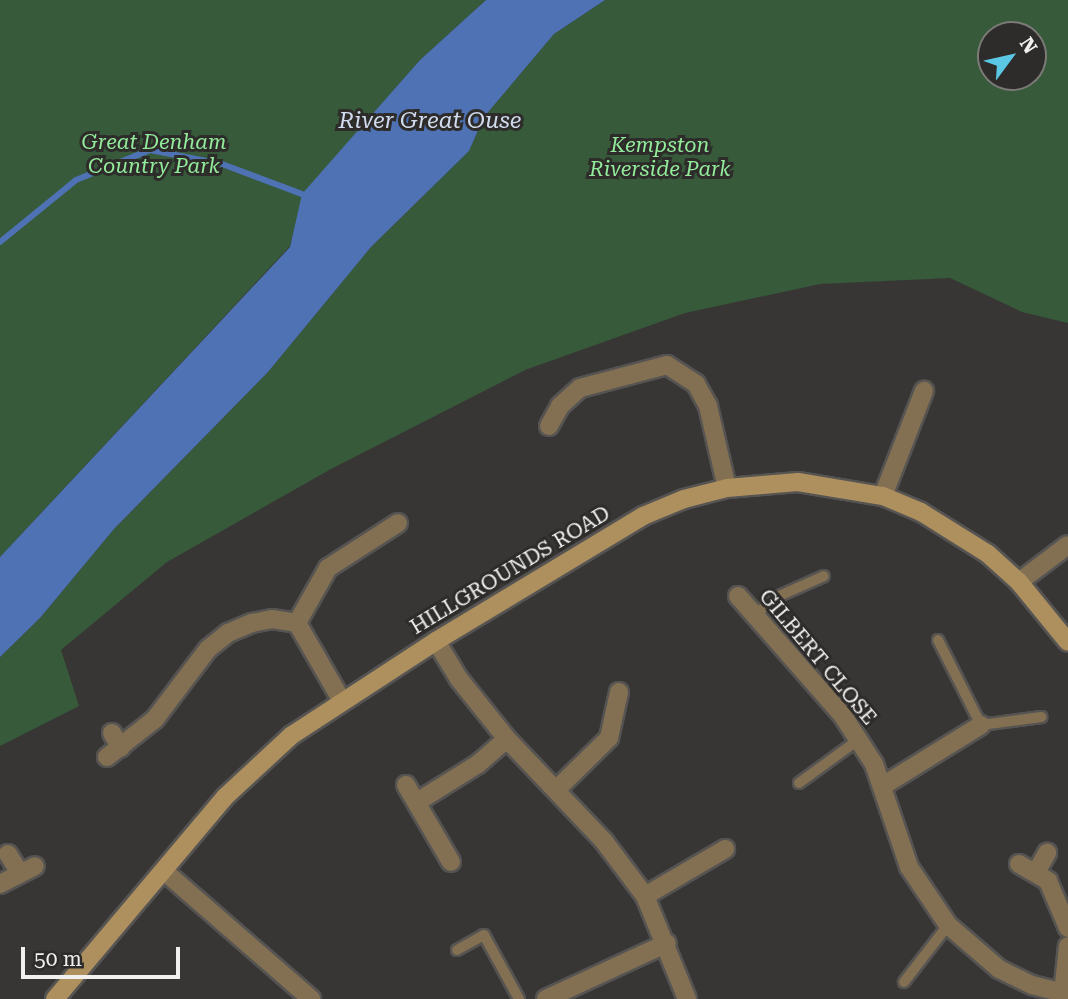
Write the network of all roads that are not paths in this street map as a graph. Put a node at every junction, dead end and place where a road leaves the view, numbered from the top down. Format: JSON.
{"nodes":[{"id":1,"x":914,"y":401,"type":"dead end"},
{"id":2,"x":549,"y":426,"type":"dead end"},
{"id":3,"x":727,"y":488,"type":"junction"},
{"id":4,"x":883,"y":496,"type":"junction"},
{"id":5,"x":398,"y":523,"type":"dead end"},
{"id":6,"x":1068,"y":545,"type":"edge"},
{"id":7,"x":824,"y":576,"type":"dead end"},
{"id":8,"x":1019,"y":582,"type":"junction"},
{"id":9,"x":738,"y":596,"type":"dead end"},
{"id":10,"x":754,"y":615,"type":"junction"},
{"id":11,"x":297,"y":623,"type":"junction"},
{"id":12,"x":436,"y":640,"type":"junction"},
{"id":13,"x":938,"y":640,"type":"dead end"},
{"id":14,"x":1068,"y":642,"type":"edge"},
{"id":15,"x":619,"y":692,"type":"dead end"},
{"id":16,"x":342,"y":701,"type":"junction"},
{"id":17,"x":1041,"y":717,"type":"dead end"},
{"id":18,"x":981,"y":725,"type":"junction"},
{"id":19,"x":507,"y":738,"type":"junction"},
{"id":20,"x":858,"y":740,"type":"junction"},
{"id":21,"x":113,"y":746,"type":"dead end"},
{"id":22,"x":799,"y":783,"type":"dead end"},
{"id":23,"x":406,"y":785,"type":"dead end"},
{"id":24,"x":884,"y":785,"type":"junction"},
{"id":25,"x":557,"y":789,"type":"junction"},
{"id":26,"x":417,"y":802,"type":"junction"},
{"id":27,"x":725,"y":849,"type":"dead end"},
{"id":28,"x":1047,"y":853,"type":"dead end"},
{"id":29,"x":8,"y":854,"type":"dead end"},
{"id":30,"x":451,"y":862,"type":"dead end"},
{"id":31,"x":1019,"y":864,"type":"dead end"},
{"id":32,"x":164,"y":871,"type":"junction"},
{"id":33,"x":1037,"y":871,"type":"junction"},
{"id":34,"x":0,"y":884,"type":"edge"},
{"id":35,"x":645,"y":896,"type":"junction"},
{"id":36,"x":948,"y":925,"type":"junction"},
{"id":37,"x":1068,"y":928,"type":"edge"},
{"id":38,"x":667,"y":943,"type":"junction"},
{"id":39,"x":1068,"y":946,"type":"edge"},
{"id":40,"x":457,"y":950,"type":"dead end"},
{"id":41,"x":904,"y":982,"type":"dead end"},
{"id":42,"x":1065,"y":994,"type":"edge"},
{"id":43,"x":55,"y":999,"type":"edge"},
{"id":44,"x":311,"y":999,"type":"edge"},
{"id":45,"x":519,"y":999,"type":"edge"},
{"id":46,"x":546,"y":999,"type":"edge"},
{"id":47,"x":687,"y":999,"type":"edge"}],
"edges":[{"from":1,"to":4,"type":"street"},
{"from":2,"to":3,"type":"street"},
{"from":3,"to":4,"type":"street","name":"HILLGROUNDS ROAD"},
{"from":3,"to":12,"type":"street","name":"HILLGROUNDS ROAD"},
{"from":4,"to":8,"type":"street","name":"HILLGROUNDS ROAD"},
{"from":5,"to":11,"type":"street"},
{"from":6,"to":8,"type":"street"},
{"from":7,"to":10,"type":"lane"},
{"from":8,"to":14,"type":"street","name":"HILLGROUNDS ROAD"},
{"from":9,"to":10,"type":"street","name":"GILBERT CLOSE"},
{"from":10,"to":20,"type":"street","name":"GILBERT CLOSE"},
{"from":11,"to":16,"type":"street"},
{"from":11,"to":21,"type":"street"},
{"from":12,"to":16,"type":"street","name":"HILLGROUNDS ROAD"},
{"from":12,"to":19,"type":"street"},
{"from":13,"to":18,"type":"lane"},
{"from":15,"to":25,"type":"street"},
{"from":16,"to":32,"type":"street","name":"HILLGROUNDS ROAD"},
{"from":17,"to":18,"type":"lane"},
{"from":18,"to":24,"type":"street"},
{"from":19,"to":25,"type":"street"},
{"from":19,"to":26,"type":"street"},
{"from":20,"to":22,"type":"lane"},
{"from":20,"to":24,"type":"street","name":"GILBERT CLOSE"},
{"from":23,"to":26,"type":"street"},
{"from":24,"to":36,"type":"street","name":"GILBERT CLOSE"},
{"from":25,"to":35,"type":"street"},
{"from":26,"to":30,"type":"street"},
{"from":27,"to":35,"type":"street"},
{"from":28,"to":33,"type":"street"},
{"from":29,"to":34,"type":"street"},
{"from":31,"to":33,"type":"street"},
{"from":32,"to":43,"type":"street","name":"HILLGROUNDS ROAD"},
{"from":32,"to":44,"type":"street"},
{"from":33,"to":37,"type":"street"},
{"from":35,"to":38,"type":"street"},
{"from":36,"to":41,"type":"lane"},
{"from":36,"to":42,"type":"street","name":"GILBERT CLOSE"},
{"from":38,"to":46,"type":"street"},
{"from":38,"to":47,"type":"street"},
{"from":39,"to":42,"type":"street","name":"GILBERT CLOSE"},
{"from":40,"to":45,"type":"lane"}]}
